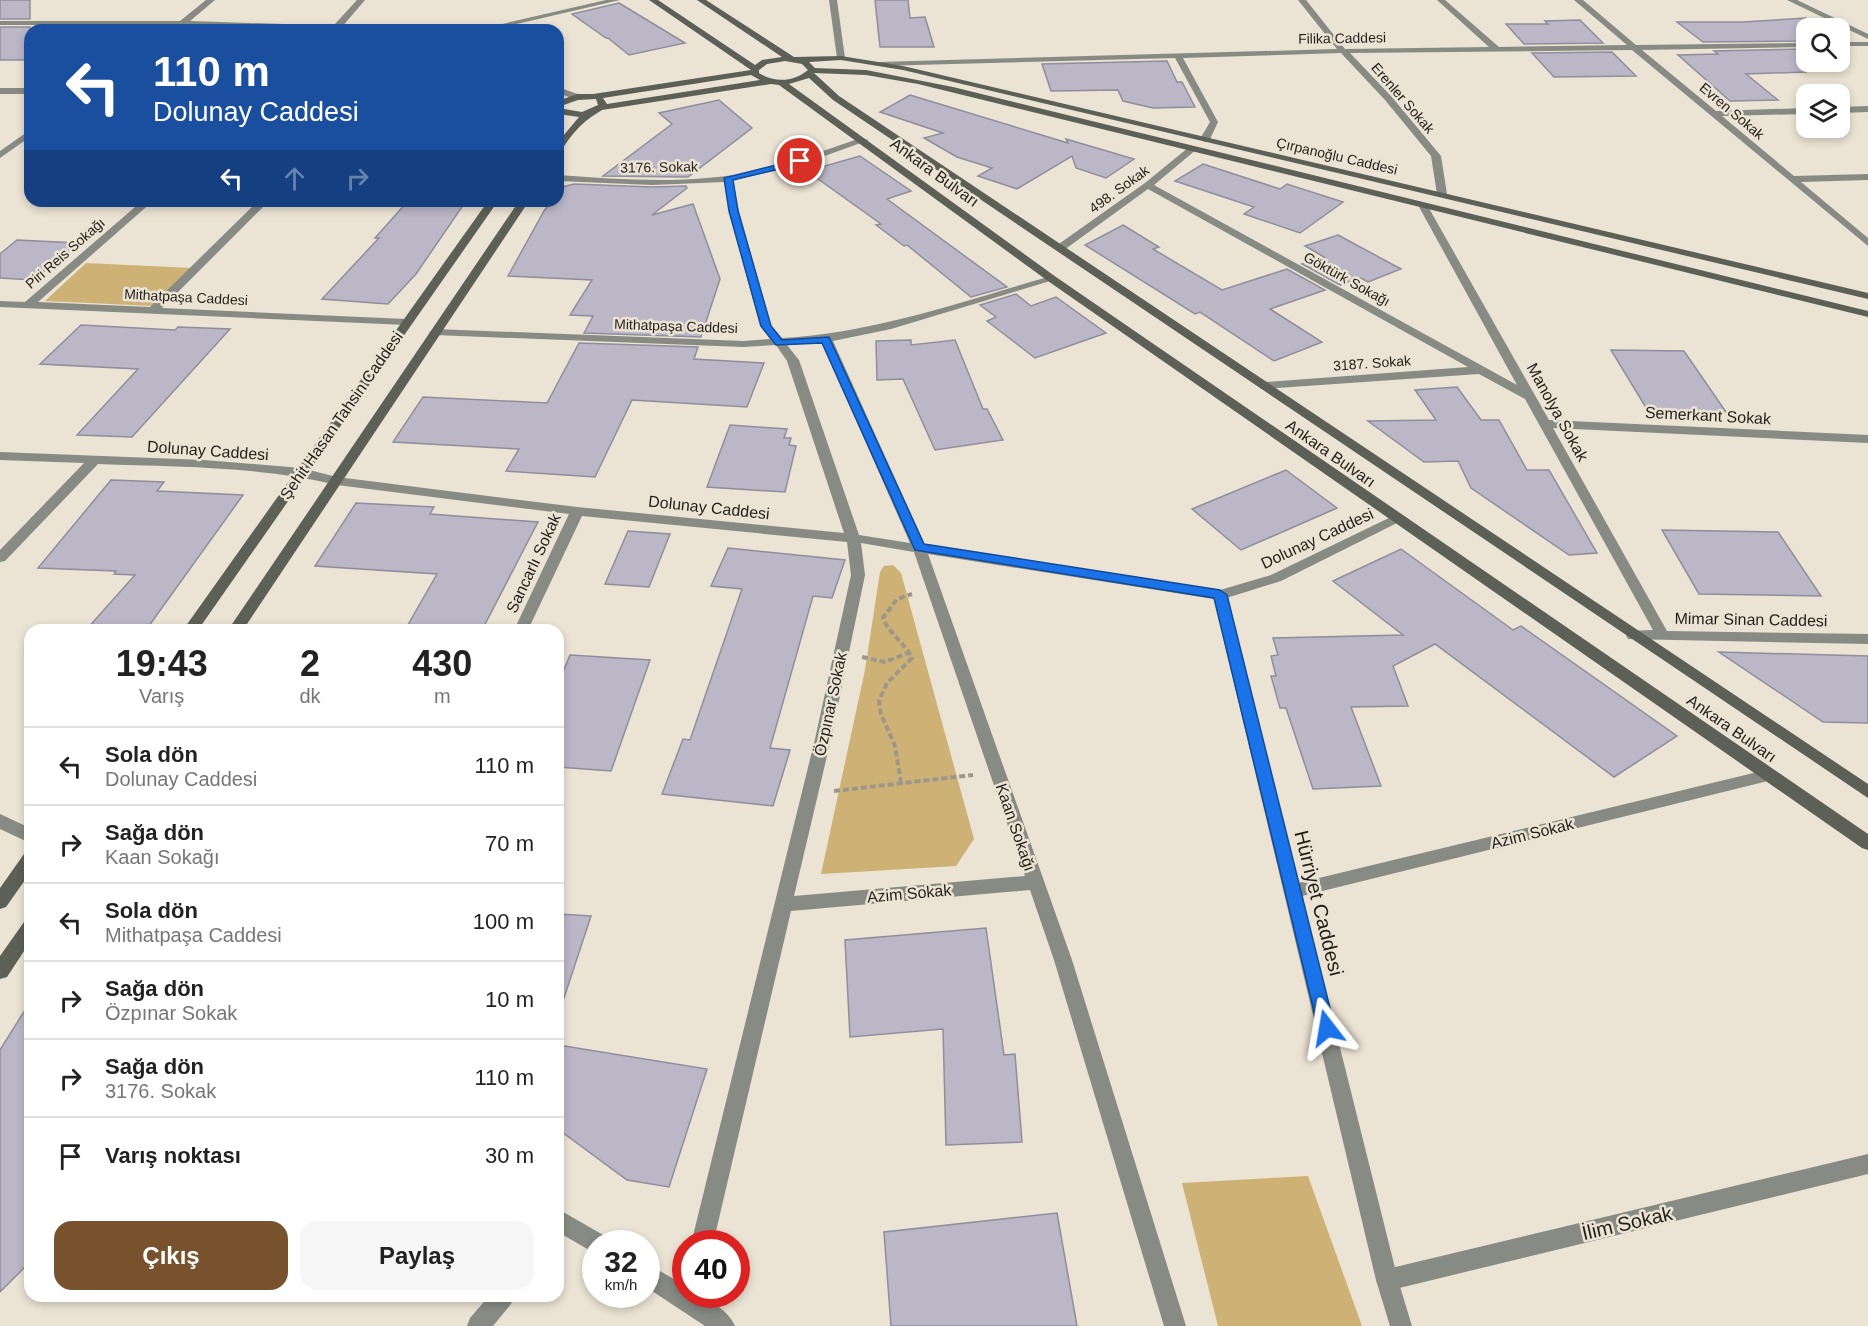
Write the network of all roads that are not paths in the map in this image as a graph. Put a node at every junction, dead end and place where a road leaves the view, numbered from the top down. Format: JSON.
{"nodes":[{"id":1,"x":211,"y":0,"type":"edge"},
{"id":2,"x":361,"y":0,"type":"edge"},
{"id":3,"x":616,"y":0,"type":"edge"},
{"id":4,"x":653,"y":0,"type":"edge"},
{"id":5,"x":701,"y":0,"type":"edge"},
{"id":6,"x":833,"y":0,"type":"edge"},
{"id":7,"x":1302,"y":0,"type":"edge"},
{"id":8,"x":1441,"y":0,"type":"edge"},
{"id":9,"x":1578,"y":0,"type":"edge"},
{"id":10,"x":1791,"y":0,"type":"edge"},
{"id":11,"x":0,"y":23,"type":"edge"},
{"id":12,"x":183,"y":23,"type":"junction"},
{"id":13,"x":235,"y":24,"type":"edge"},
{"id":14,"x":340,"y":24,"type":"edge"},
{"id":15,"x":507,"y":24,"type":"edge"},
{"id":16,"x":0,"y":32,"type":"edge"},
{"id":17,"x":24,"y":32,"type":"edge"},
{"id":18,"x":1868,"y":37,"type":"edge"},
{"id":19,"x":1850,"y":44,"type":"edge"},
{"id":20,"x":1868,"y":44,"type":"edge"},
{"id":21,"x":1796,"y":45,"type":"edge"},
{"id":22,"x":1637,"y":48,"type":"junction"},
{"id":23,"x":1498,"y":50,"type":"junction"},
{"id":24,"x":1343,"y":51,"type":"junction"},
{"id":25,"x":1177,"y":56,"type":"junction"},
{"id":26,"x":841,"y":58,"type":"junction"},
{"id":27,"x":795,"y":60,"type":"junction"},
{"id":28,"x":878,"y":64,"type":"junction"},
{"id":29,"x":755,"y":70,"type":"junction"},
{"id":30,"x":811,"y":72,"type":"junction"},
{"id":31,"x":777,"y":81,"type":"junction"},
{"id":32,"x":0,"y":91,"type":"edge"},
{"id":33,"x":24,"y":92,"type":"edge"},
{"id":34,"x":564,"y":92,"type":"edge"},
{"id":35,"x":577,"y":97,"type":"junction"},
{"id":36,"x":593,"y":97,"type":"junction"},
{"id":37,"x":564,"y":102,"type":"edge"},
{"id":38,"x":600,"y":108,"type":"junction"},
{"id":39,"x":1868,"y":109,"type":"edge"},
{"id":40,"x":1850,"y":110,"type":"edge"},
{"id":41,"x":1796,"y":111,"type":"edge"},
{"id":42,"x":564,"y":113,"type":"edge"},
{"id":43,"x":587,"y":114,"type":"junction"},
{"id":44,"x":1714,"y":114,"type":"junction"},
{"id":45,"x":24,"y":137,"type":"edge"},
{"id":46,"x":1205,"y":139,"type":"junction"},
{"id":47,"x":564,"y":140,"type":"edge"},
{"id":48,"x":864,"y":140,"type":"junction"},
{"id":49,"x":1192,"y":149,"type":"junction"},
{"id":50,"x":0,"y":155,"type":"edge"},
{"id":51,"x":1868,"y":177,"type":"edge"},
{"id":52,"x":564,"y":178,"type":"edge"},
{"id":53,"x":728,"y":178,"type":"junction"},
{"id":54,"x":1792,"y":179,"type":"junction"},
{"id":55,"x":1148,"y":185,"type":"junction"},
{"id":56,"x":1442,"y":194,"type":"junction"},
{"id":57,"x":1423,"y":205,"type":"junction"},
{"id":58,"x":141,"y":207,"type":"edge"},
{"id":59,"x":258,"y":207,"type":"edge"},
{"id":60,"x":490,"y":207,"type":"edge"},
{"id":61,"x":520,"y":207,"type":"edge"},
{"id":62,"x":1868,"y":243,"type":"edge"},
{"id":63,"x":1060,"y":248,"type":"junction"},
{"id":64,"x":1052,"y":279,"type":"junction"},
{"id":65,"x":1868,"y":296,"type":"edge"},
{"id":66,"x":0,"y":304,"type":"edge"},
{"id":67,"x":28,"y":305,"type":"junction"},
{"id":68,"x":153,"y":311,"type":"junction"},
{"id":69,"x":1868,"y":314,"type":"edge"},
{"id":70,"x":406,"y":322,"type":"junction"},
{"id":71,"x":435,"y":332,"type":"junction"},
{"id":72,"x":826,"y":339,"type":"junction"},
{"id":73,"x":780,"y":343,"type":"junction"},
{"id":74,"x":1481,"y":370,"type":"junction"},
{"id":75,"x":1265,"y":386,"type":"junction"},
{"id":76,"x":1532,"y":398,"type":"junction"},
{"id":77,"x":1546,"y":424,"type":"junction"},
{"id":78,"x":1868,"y":439,"type":"edge"},
{"id":79,"x":0,"y":456,"type":"edge"},
{"id":80,"x":94,"y":460,"type":"junction"},
{"id":81,"x":301,"y":472,"type":"junction"},
{"id":82,"x":337,"y":481,"type":"junction"},
{"id":83,"x":577,"y":511,"type":"junction"},
{"id":84,"x":1398,"y":519,"type":"junction"},
{"id":85,"x":853,"y":538,"type":"junction"},
{"id":86,"x":919,"y":547,"type":"junction"},
{"id":87,"x":0,"y":558,"type":"edge"},
{"id":88,"x":1220,"y":595,"type":"junction"},
{"id":89,"x":194,"y":624,"type":"edge"},
{"id":90,"x":239,"y":624,"type":"edge"},
{"id":91,"x":524,"y":624,"type":"edge"},
{"id":92,"x":1633,"y":635,"type":"junction"},
{"id":93,"x":1663,"y":636,"type":"junction"},
{"id":94,"x":1868,"y":639,"type":"edge"},
{"id":95,"x":1770,"y":775,"type":"junction"},
{"id":96,"x":1868,"y":792,"type":"edge"},
{"id":97,"x":0,"y":821,"type":"edge"},
{"id":98,"x":24,"y":833,"type":"edge"},
{"id":99,"x":1868,"y":843,"type":"edge"},
{"id":100,"x":24,"y":868,"type":"edge"},
{"id":101,"x":1035,"y":882,"type":"junction"},
{"id":102,"x":1294,"y":891,"type":"junction"},
{"id":103,"x":0,"y":902,"type":"edge"},
{"id":104,"x":783,"y":904,"type":"junction"},
{"id":105,"x":24,"y":936,"type":"edge"},
{"id":106,"x":0,"y":971,"type":"edge"},
{"id":107,"x":1868,"y":1164,"type":"edge"},
{"id":108,"x":564,"y":1226,"type":"edge"},
{"id":109,"x":705,"y":1230,"type":"edge"},
{"id":110,"x":582,"y":1236,"type":"edge"},
{"id":111,"x":1387,"y":1280,"type":"junction"},
{"id":112,"x":498,"y":1302,"type":"edge"},
{"id":113,"x":702,"y":1308,"type":"edge"},
{"id":114,"x":478,"y":1326,"type":"edge"},
{"id":115,"x":724,"y":1326,"type":"edge"},
{"id":116,"x":1175,"y":1326,"type":"edge"},
{"id":117,"x":1401,"y":1326,"type":"edge"}],
"edges":[{"from":1,"to":12,"type":"street"},
{"from":2,"to":14,"type":"street"},
{"from":3,"to":15,"type":"street"},
{"from":4,"to":29,"type":"main road","name":"Ankara Bulvarı"},
{"from":5,"to":27,"type":"main road","name":"Ankara Bulvarı"},
{"from":6,"to":26,"type":"street"},
{"from":7,"to":24,"type":"street","name":"Erenler Sokak"},
{"from":8,"to":23,"type":"street"},
{"from":9,"to":22,"type":"street","name":"Evren Sokak"},
{"from":10,"to":18,"type":"street"},
{"from":11,"to":12,"type":"street"},
{"from":12,"to":13,"type":"street"},
{"from":16,"to":17,"type":"street"},
{"from":19,"to":20,"type":"street"},
{"from":21,"to":22,"type":"street","name":"Filika Caddesi"},
{"from":22,"to":23,"type":"street","name":"Filika Caddesi"},
{"from":22,"to":44,"type":"street","name":"Evren Sokak"},
{"from":23,"to":24,"type":"street","name":"Filika Caddesi"},
{"from":24,"to":25,"type":"street","name":"Filika Caddesi"},
{"from":24,"to":56,"type":"street","name":"Erenler Sokak"},
{"from":25,"to":28,"type":"street","name":"Filika Caddesi"},
{"from":25,"to":46,"type":"street"},
{"from":26,"to":27,"type":"main road","name":"Çırpanoğlu Caddesi"},
{"from":26,"to":28,"type":"main road","name":"Çırpanoğlu Caddesi"},
{"from":27,"to":29,"type":"main road"},
{"from":27,"to":30,"type":"main road","name":"Ankara Bulvarı"},
{"from":28,"to":46,"type":"main road","name":"Çırpanoğlu Caddesi"},
{"from":29,"to":31,"type":"main road","name":"Ankara Bulvarı"},
{"from":29,"to":36,"type":"main road"},
{"from":30,"to":31,"type":"main road"},
{"from":30,"to":49,"type":"main road","name":"Çırpanoğlu Caddesi"},
{"from":30,"to":63,"type":"main road","name":"Ankara Bulvarı"},
{"from":31,"to":38,"type":"main road"},
{"from":31,"to":48,"type":"main road","name":"Ankara Bulvarı"},
{"from":32,"to":33,"type":"street"},
{"from":34,"to":35,"type":"street"},
{"from":35,"to":36,"type":"main road"},
{"from":35,"to":37,"type":"main road"},
{"from":36,"to":38,"type":"main road"},
{"from":38,"to":43,"type":"main road"},
{"from":39,"to":40,"type":"street"},
{"from":41,"to":44,"type":"street"},
{"from":42,"to":43,"type":"main road"},
{"from":43,"to":47,"type":"main road"},
{"from":44,"to":54,"type":"street","name":"Evren Sokak"},
{"from":45,"to":50,"type":"street"},
{"from":46,"to":56,"type":"main road","name":"Çırpanoğlu Caddesi"},
{"from":48,"to":53,"type":"street","name":"3176. Sokak"},
{"from":48,"to":64,"type":"main road","name":"Ankara Bulvarı"},
{"from":49,"to":55,"type":"street","name":"498. Sokak"},
{"from":49,"to":57,"type":"main road","name":"Çırpanoğlu Caddesi"},
{"from":51,"to":54,"type":"street"},
{"from":52,"to":53,"type":"street","name":"3176. Sokak"},
{"from":53,"to":73,"type":"street","name":"Özpınar Sokak"},
{"from":54,"to":62,"type":"street","name":"Evren Sokak"},
{"from":55,"to":63,"type":"street","name":"498. Sokak"},
{"from":55,"to":74,"type":"street","name":"Göktürk Sokağı"},
{"from":56,"to":65,"type":"main road","name":"Çırpanoğlu Caddesi"},
{"from":57,"to":69,"type":"main road","name":"Çırpanoğlu Caddesi"},
{"from":57,"to":76,"type":"street","name":"Manolya Sokak"},
{"from":58,"to":67,"type":"street","name":"Piri Reis Sokağı"},
{"from":59,"to":68,"type":"street"},
{"from":60,"to":70,"type":"main road","name":"Şehit Hasan Tahsin Caddesi"},
{"from":61,"to":71,"type":"main road","name":"Şehit Hasan Tahsin Caddesi"},
{"from":63,"to":75,"type":"main road","name":"Ankara Bulvarı"},
{"from":64,"to":72,"type":"street","name":"Mithatpaşa Caddesi"},
{"from":64,"to":84,"type":"main road","name":"Ankara Bulvarı"},
{"from":66,"to":67,"type":"street","name":"Mithatpaşa Caddesi"},
{"from":67,"to":68,"type":"street","name":"Mithatpaşa Caddesi"},
{"from":68,"to":70,"type":"street","name":"Mithatpaşa Caddesi"},
{"from":70,"to":81,"type":"main road","name":"Şehit Hasan Tahsin Caddesi"},
{"from":71,"to":73,"type":"street","name":"Mithatpaşa Caddesi"},
{"from":71,"to":82,"type":"main road","name":"Şehit Hasan Tahsin Caddesi"},
{"from":72,"to":73,"type":"street","name":"Mithatpaşa Caddesi"},
{"from":72,"to":86,"type":"street","name":"Kaan Sokağı"},
{"from":73,"to":85,"type":"street","name":"Özpınar Sokak"},
{"from":74,"to":75,"type":"street","name":"3187. Sokak"},
{"from":74,"to":76,"type":"street","name":"Göktürk Sokağı"},
{"from":75,"to":92,"type":"main road","name":"Ankara Bulvarı"},
{"from":76,"to":77,"type":"street","name":"Manolya Sokak"},
{"from":77,"to":78,"type":"street","name":"Semerkant Sokak"},
{"from":77,"to":93,"type":"street","name":"Manolya Sokak"},
{"from":79,"to":80,"type":"street","name":"Dolunay Caddesi"},
{"from":80,"to":81,"type":"street","name":"Dolunay Caddesi"},
{"from":80,"to":87,"type":"street"},
{"from":81,"to":82,"type":"street","name":"Dolunay Caddesi"},
{"from":81,"to":89,"type":"main road","name":"Şehit Hasan Tahsin Caddesi"},
{"from":82,"to":83,"type":"street","name":"Dolunay Caddesi"},
{"from":82,"to":90,"type":"main road","name":"Şehit Hasan Tahsin Caddesi"},
{"from":83,"to":85,"type":"street","name":"Dolunay Caddesi"},
{"from":83,"to":91,"type":"street","name":"Sancarlı Sokak"},
{"from":84,"to":88,"type":"street","name":"Dolunay Caddesi"},
{"from":84,"to":95,"type":"main road","name":"Ankara Bulvarı"},
{"from":85,"to":86,"type":"street","name":"Dolunay Caddesi"},
{"from":85,"to":104,"type":"street","name":"Özpınar Sokak"},
{"from":86,"to":88,"type":"street","name":"Dolunay Caddesi"},
{"from":86,"to":101,"type":"street","name":"Kaan Sokağı"},
{"from":88,"to":102,"type":"street","name":"Hürriyet Caddesi"},
{"from":92,"to":93,"type":"street","name":"Mimar Sinan Caddesi"},
{"from":92,"to":96,"type":"main road","name":"Ankara Bulvarı"},
{"from":93,"to":94,"type":"street","name":"Mimar Sinan Caddesi"},
{"from":95,"to":99,"type":"main road","name":"Ankara Bulvarı"},
{"from":95,"to":102,"type":"street","name":"Azim Sokak"},
{"from":97,"to":98,"type":"street"},
{"from":100,"to":103,"type":"main road"},
{"from":101,"to":104,"type":"street","name":"Azim Sokak"},
{"from":101,"to":116,"type":"street","name":"Kaan Sokağı"},
{"from":102,"to":111,"type":"street","name":"Hürriyet Caddesi"},
{"from":104,"to":109,"type":"street","name":"Özpınar Sokak"},
{"from":105,"to":106,"type":"main road"},
{"from":107,"to":111,"type":"street","name":"İlim Sokak"},
{"from":108,"to":110,"type":"street"},
{"from":111,"to":117,"type":"street","name":"Hürriyet Caddesi"},
{"from":112,"to":114,"type":"street"},
{"from":113,"to":115,"type":"street"}]}
